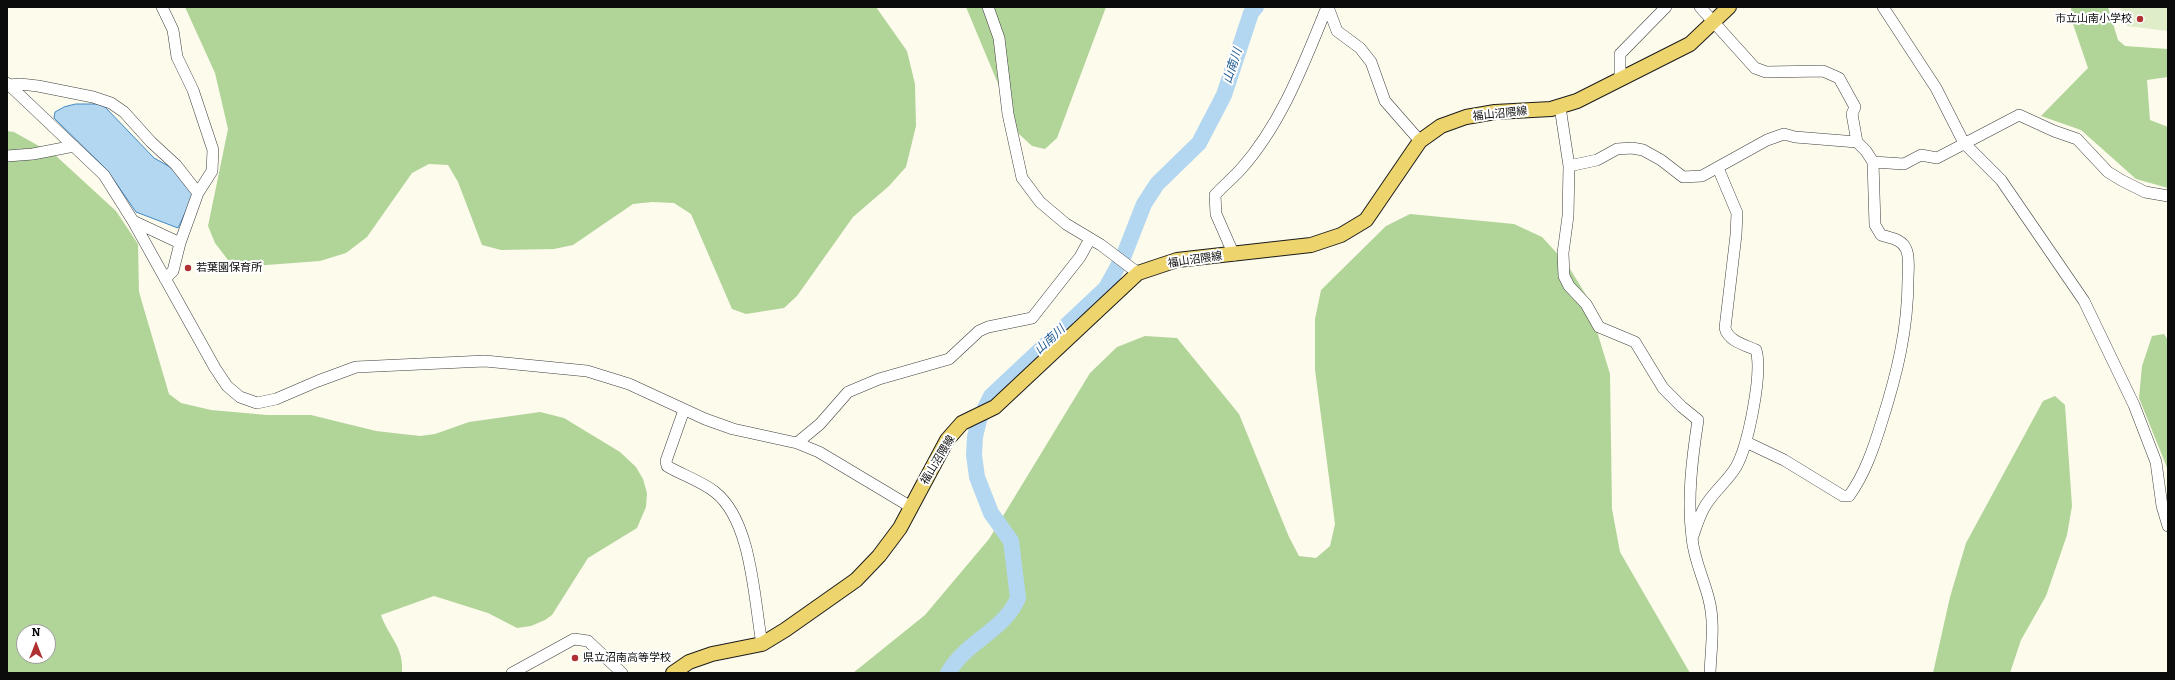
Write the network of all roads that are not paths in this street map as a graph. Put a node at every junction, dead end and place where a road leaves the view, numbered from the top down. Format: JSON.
{"nodes":[{"id":1,"x":162,"y":7,"type":"edge"},
{"id":2,"x":988,"y":7,"type":"edge"},
{"id":3,"x":1328,"y":7,"type":"edge"},
{"id":4,"x":1666,"y":7,"type":"edge"},
{"id":5,"x":1700,"y":7,"type":"edge"},
{"id":6,"x":1729,"y":7,"type":"edge"},
{"id":7,"x":1883,"y":7,"type":"edge"},
{"id":8,"x":1713,"y":22,"type":"junction"},
{"id":9,"x":1620,"y":79,"type":"junction"},
{"id":10,"x":8,"y":84,"type":"edge"},
{"id":11,"x":1560,"y":107,"type":"junction"},
{"id":12,"x":1420,"y":141,"type":"junction"},
{"id":13,"x":1857,"y":142,"type":"junction"},
{"id":14,"x":1964,"y":143,"type":"junction"},
{"id":15,"x":74,"y":146,"type":"junction"},
{"id":16,"x":7,"y":156,"type":"edge"},
{"id":17,"x":1873,"y":162,"type":"junction"},
{"id":18,"x":1569,"y":166,"type":"junction"},
{"id":19,"x":1718,"y":168,"type":"junction"},
{"id":20,"x":198,"y":193,"type":"junction"},
{"id":21,"x":2168,"y":196,"type":"edge"},
{"id":22,"x":133,"y":221,"type":"junction"},
{"id":23,"x":1090,"y":239,"type":"junction"},
{"id":24,"x":180,"y":243,"type":"junction"},
{"id":25,"x":1234,"y":255,"type":"junction"},
{"id":26,"x":1138,"y":273,"type":"junction"},
{"id":27,"x":165,"y":279,"type":"junction"},
{"id":28,"x":684,"y":410,"type":"junction"},
{"id":29,"x":1746,"y":442,"type":"junction"},
{"id":30,"x":797,"y":443,"type":"junction"},
{"id":31,"x":910,"y":507,"type":"junction"},
{"id":32,"x":2168,"y":526,"type":"edge"},
{"id":33,"x":1692,"y":540,"type":"junction"},
{"id":34,"x":762,"y":644,"type":"junction"},
{"id":35,"x":512,"y":673,"type":"edge"},
{"id":36,"x":622,"y":673,"type":"edge"},
{"id":37,"x":673,"y":673,"type":"edge"},
{"id":38,"x":1710,"y":673,"type":"edge"}],
"edges":[{"from":1,"to":20,"type":"street"},
{"from":2,"to":23,"type":"street"},
{"from":3,"to":12,"type":"street"},
{"from":3,"to":25,"type":"street"},
{"from":4,"to":9,"type":"street"},
{"from":5,"to":8,"type":"street"},
{"from":6,"to":8,"type":"main road","name":"福山沼隈線"},
{"from":7,"to":14,"type":"street"},
{"from":8,"to":9,"type":"main road","name":"福山沼隈線"},
{"from":8,"to":13,"type":"street"},
{"from":9,"to":11,"type":"main road","name":"福山沼隈線"},
{"from":10,"to":15,"type":"street"},
{"from":10,"to":20,"type":"street"},
{"from":11,"to":12,"type":"main road","name":"福山沼隈線"},
{"from":11,"to":18,"type":"street"},
{"from":12,"to":25,"type":"main road","name":"福山沼隈線"},
{"from":13,"to":17,"type":"street"},
{"from":13,"to":19,"type":"street"},
{"from":14,"to":17,"type":"street"},
{"from":14,"to":21,"type":"street"},
{"from":14,"to":32,"type":"street"},
{"from":15,"to":16,"type":"street"},
{"from":15,"to":22,"type":"street"},
{"from":17,"to":29,"type":"street"},
{"from":18,"to":19,"type":"street"},
{"from":18,"to":33,"type":"street"},
{"from":19,"to":29,"type":"street"},
{"from":20,"to":24,"type":"street"},
{"from":22,"to":24,"type":"street"},
{"from":22,"to":27,"type":"street"},
{"from":23,"to":26,"type":"street"},
{"from":23,"to":30,"type":"street"},
{"from":24,"to":27,"type":"street"},
{"from":25,"to":26,"type":"main road","name":"福山沼隈線"},
{"from":26,"to":31,"type":"main road","name":"福山沼隈線"},
{"from":27,"to":28,"type":"street"},
{"from":28,"to":30,"type":"street"},
{"from":28,"to":34,"type":"street"},
{"from":29,"to":33,"type":"street"},
{"from":30,"to":31,"type":"street"},
{"from":31,"to":34,"type":"main road","name":"福山沼隈線"},
{"from":33,"to":38,"type":"street"},
{"from":34,"to":37,"type":"main road","name":"福山沼隈線"},
{"from":35,"to":36,"type":"street"}]}
